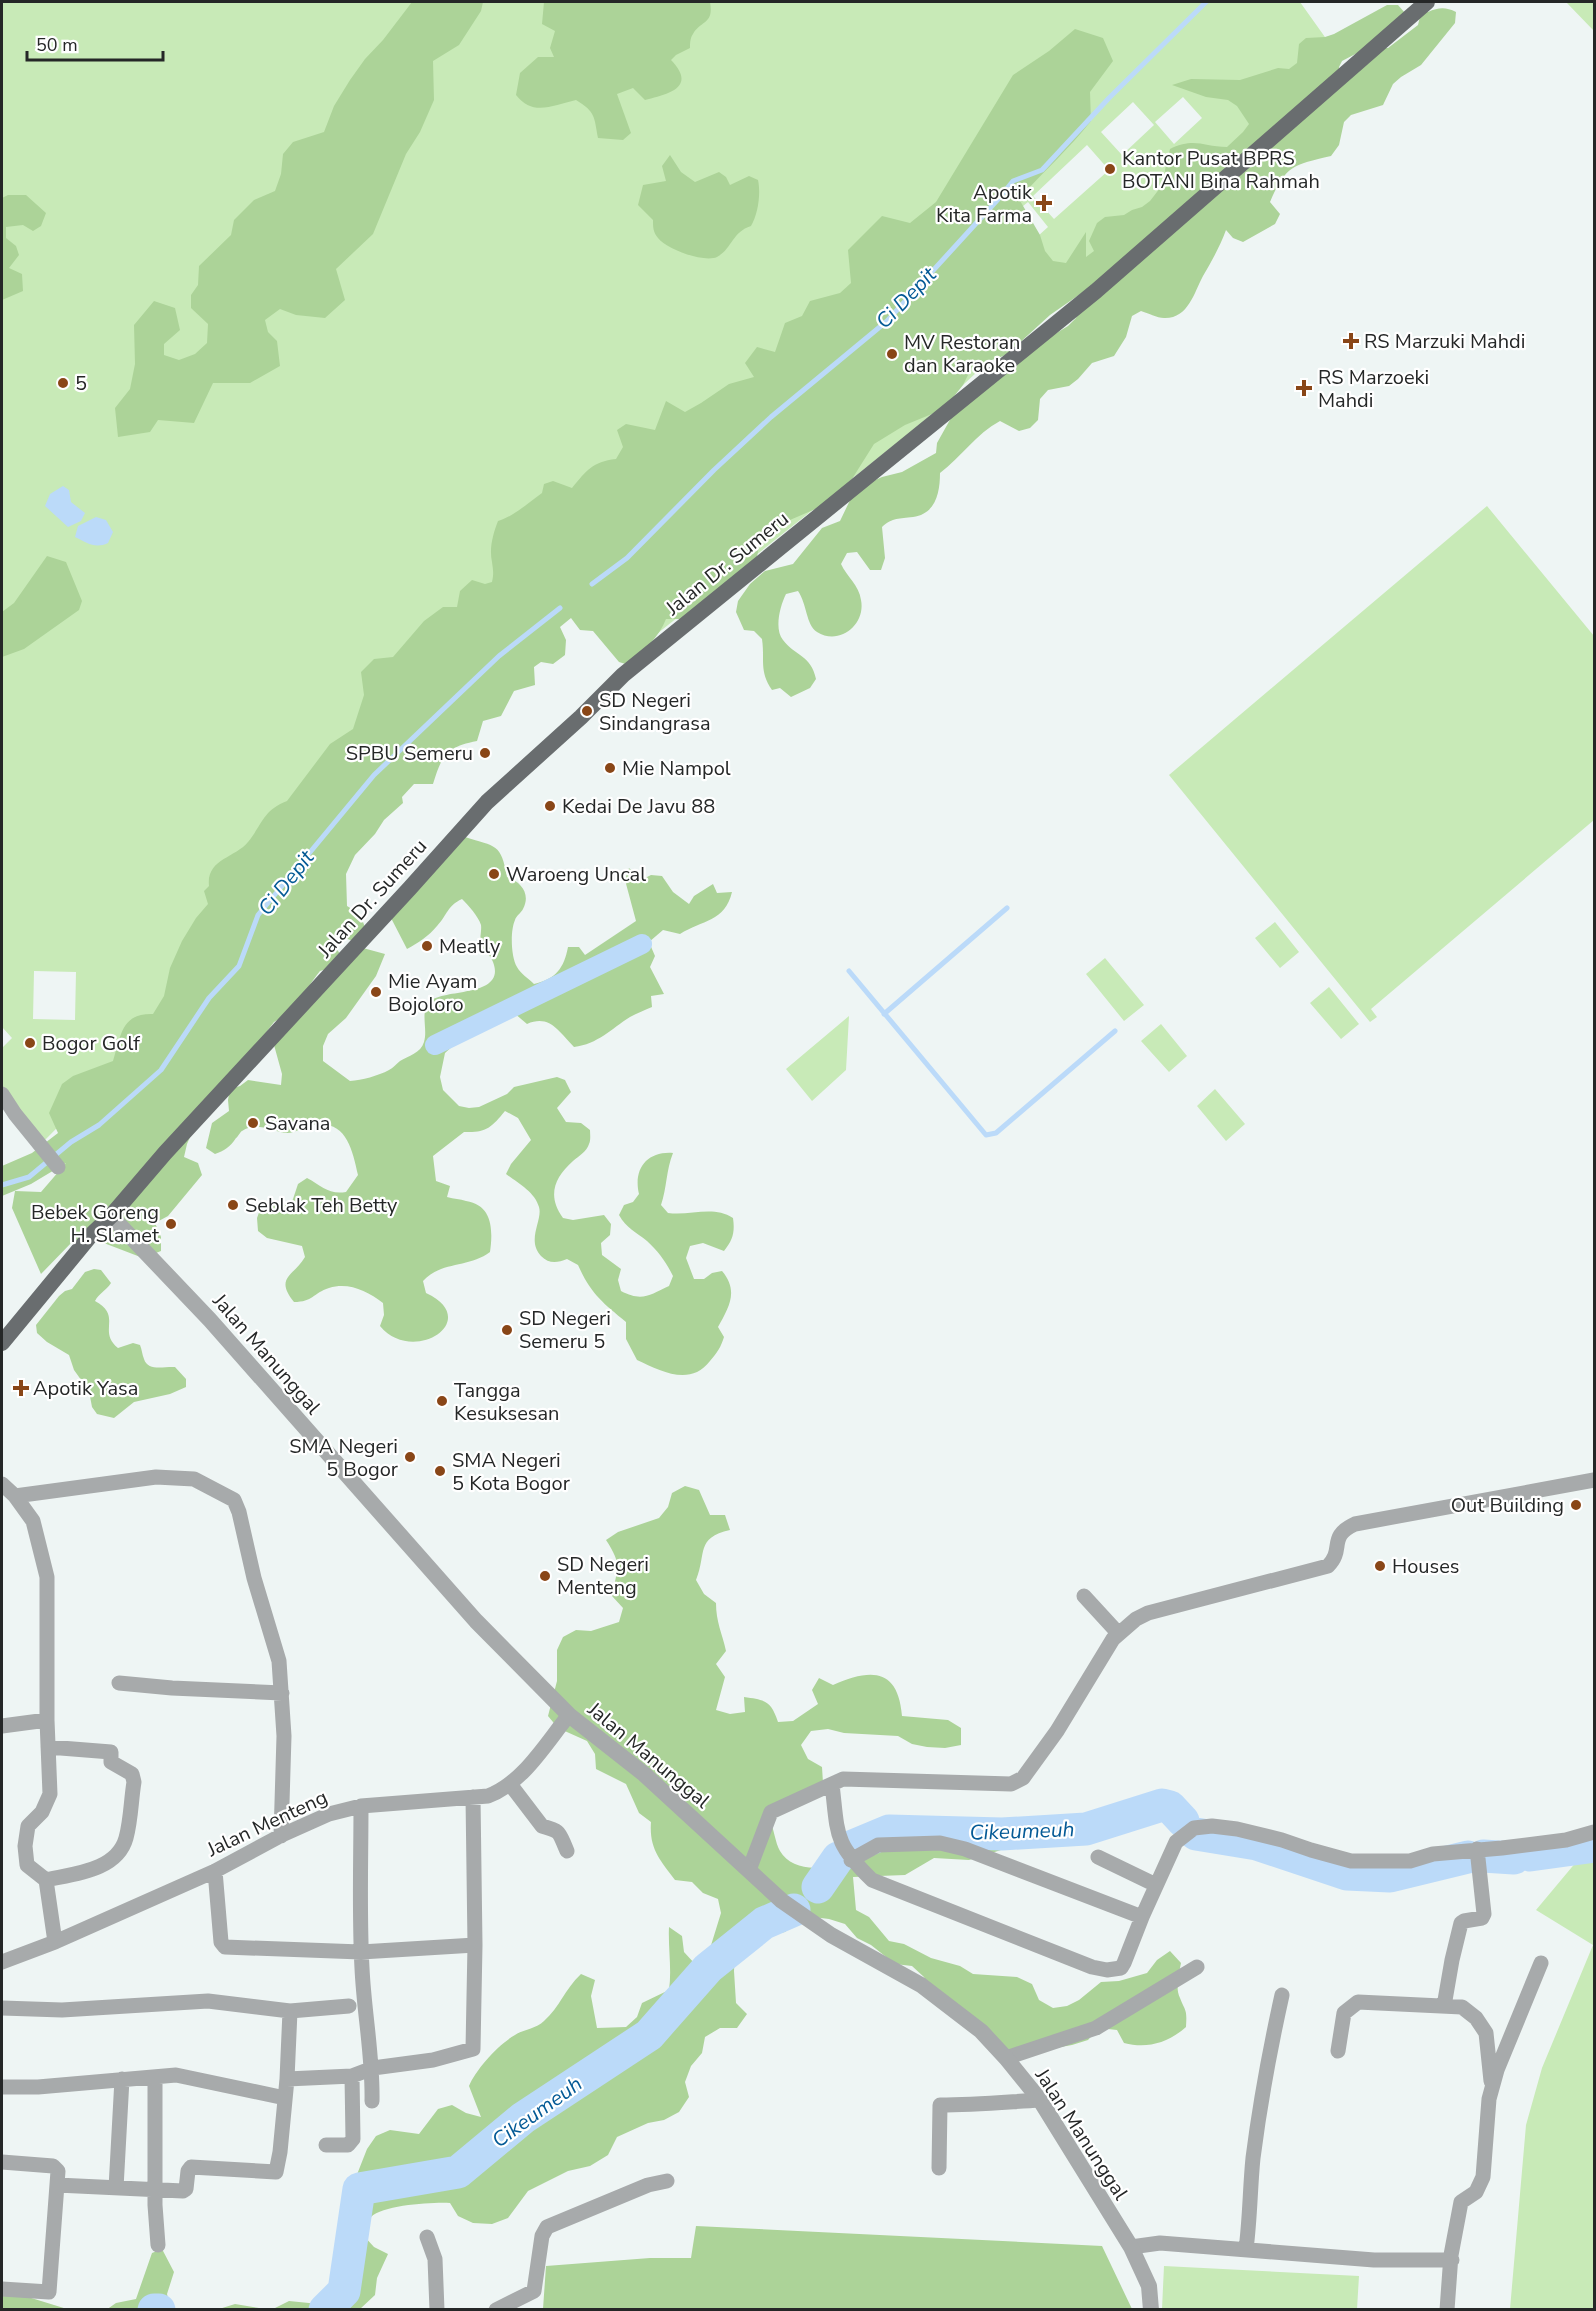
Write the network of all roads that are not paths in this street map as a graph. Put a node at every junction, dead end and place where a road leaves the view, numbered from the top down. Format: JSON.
{"nodes":[{"id":1,"x":1427,"y":2,"type":"edge"},
{"id":2,"x":2,"y":1094,"type":"edge"},
{"id":3,"x":58,"y":1167,"type":"dead end"},
{"id":4,"x":111,"y":1216,"type":"junction"},
{"id":5,"x":2,"y":1343,"type":"edge"},
{"id":6,"x":1594,"y":1480,"type":"edge"},
{"id":7,"x":2,"y":1484,"type":"edge"},
{"id":8,"x":15,"y":1496,"type":"junction"},
{"id":9,"x":1084,"y":1596,"type":"dead end"},
{"id":10,"x":1118,"y":1633,"type":"junction"},
{"id":11,"x":119,"y":1683,"type":"dead end"},
{"id":12,"x":282,"y":1693,"type":"junction"},
{"id":13,"x":569,"y":1715,"type":"junction"},
{"id":14,"x":47,"y":1720,"type":"junction"},
{"id":15,"x":2,"y":1726,"type":"edge"},
{"id":16,"x":48,"y":1747,"type":"junction"},
{"id":17,"x":510,"y":1784,"type":"junction"},
{"id":18,"x":832,"y":1784,"type":"junction"},
{"id":19,"x":473,"y":1797,"type":"junction"},
{"id":20,"x":360,"y":1806,"type":"junction"},
{"id":21,"x":1594,"y":1832,"type":"edge"},
{"id":22,"x":281,"y":1836,"type":"junction"},
{"id":23,"x":1477,"y":1849,"type":"junction"},
{"id":24,"x":567,"y":1851,"type":"dead end"},
{"id":25,"x":1098,"y":1857,"type":"dead end"},
{"id":26,"x":851,"y":1860,"type":"junction"},
{"id":27,"x":749,"y":1870,"type":"junction"},
{"id":28,"x":215,"y":1871,"type":"junction"},
{"id":29,"x":46,"y":1880,"type":"junction"},
{"id":30,"x":1156,"y":1885,"type":"junction"},
{"id":31,"x":1142,"y":1917,"type":"junction"},
{"id":32,"x":55,"y":1942,"type":"junction"},
{"id":33,"x":474,"y":1945,"type":"junction"},
{"id":34,"x":361,"y":1952,"type":"junction"},
{"id":35,"x":2,"y":1962,"type":"edge"},
{"id":36,"x":1540,"y":1963,"type":"dead end"},
{"id":37,"x":1197,"y":1966,"type":"dead end"},
{"id":38,"x":1282,"y":1995,"type":"dead end"},
{"id":39,"x":349,"y":2006,"type":"dead end"},
{"id":40,"x":1444,"y":2006,"type":"junction"},
{"id":41,"x":2,"y":2008,"type":"edge"},
{"id":42,"x":290,"y":2011,"type":"junction"},
{"id":43,"x":1338,"y":2051,"type":"dead end"},
{"id":44,"x":1006,"y":2058,"type":"junction"},
{"id":45,"x":373,"y":2068,"type":"junction"},
{"id":46,"x":352,"y":2076,"type":"junction"},
{"id":47,"x":155,"y":2077,"type":"junction"},
{"id":48,"x":122,"y":2079,"type":"junction"},
{"id":49,"x":288,"y":2079,"type":"junction"},
{"id":50,"x":2,"y":2087,"type":"edge"},
{"id":51,"x":1492,"y":2087,"type":"junction"},
{"id":52,"x":285,"y":2098,"type":"junction"},
{"id":53,"x":1040,"y":2100,"type":"junction"},
{"id":54,"x":372,"y":2101,"type":"dead end"},
{"id":55,"x":326,"y":2145,"type":"dead end"},
{"id":56,"x":2,"y":2162,"type":"edge"},
{"id":57,"x":939,"y":2168,"type":"dead end"},
{"id":58,"x":667,"y":2181,"type":"dead end"},
{"id":59,"x":57,"y":2185,"type":"junction"},
{"id":60,"x":116,"y":2188,"type":"junction"},
{"id":61,"x":156,"y":2189,"type":"junction"},
{"id":62,"x":427,"y":2237,"type":"dead end"},
{"id":63,"x":158,"y":2245,"type":"dead end"},
{"id":64,"x":1131,"y":2247,"type":"junction"},
{"id":65,"x":1246,"y":2249,"type":"junction"},
{"id":66,"x":1452,"y":2260,"type":"junction"},
{"id":67,"x":2,"y":2289,"type":"edge"},
{"id":68,"x":437,"y":2310,"type":"edge"},
{"id":69,"x":496,"y":2310,"type":"edge"},
{"id":70,"x":1151,"y":2310,"type":"edge"},
{"id":71,"x":1447,"y":2310,"type":"edge"}],
"edges":[{"from":1,"to":4,"type":"main road","name":"Jalan Dr. Sumeru"},
{"from":2,"to":3,"type":"street"},
{"from":4,"to":5,"type":"main road"},
{"from":4,"to":13,"type":"street","name":"Jalan Manunggal"},
{"from":6,"to":10,"type":"street"},
{"from":7,"to":8,"type":"street"},
{"from":8,"to":12,"type":"street"},
{"from":8,"to":14,"type":"street"},
{"from":9,"to":10,"type":"street"},
{"from":10,"to":18,"type":"street"},
{"from":11,"to":12,"type":"street"},
{"from":12,"to":22,"type":"street"},
{"from":13,"to":17,"type":"street","name":"Jalan Menteng"},
{"from":13,"to":27,"type":"street","name":"Jalan Manunggal"},
{"from":14,"to":15,"type":"street"},
{"from":14,"to":16,"type":"street"},
{"from":16,"to":29,"type":"street"},
{"from":16,"to":29,"type":"street"},
{"from":17,"to":19,"type":"street","name":"Jalan Menteng"},
{"from":17,"to":24,"type":"street"},
{"from":18,"to":26,"type":"street"},
{"from":18,"to":27,"type":"street"},
{"from":19,"to":20,"type":"street","name":"Jalan Menteng"},
{"from":19,"to":33,"type":"street"},
{"from":20,"to":22,"type":"street","name":"Jalan Menteng"},
{"from":20,"to":34,"type":"street"},
{"from":21,"to":23,"type":"street"},
{"from":22,"to":28,"type":"street","name":"Jalan Menteng"},
{"from":23,"to":30,"type":"street"},
{"from":23,"to":40,"type":"street"},
{"from":25,"to":30,"type":"street"},
{"from":26,"to":31,"type":"street"},
{"from":26,"to":31,"type":"street"},
{"from":27,"to":44,"type":"street","name":"Jalan Manunggal"},
{"from":28,"to":32,"type":"street","name":"Jalan Menteng"},
{"from":28,"to":34,"type":"street"},
{"from":29,"to":32,"type":"street"},
{"from":30,"to":31,"type":"street"},
{"from":32,"to":35,"type":"street","name":"Jalan Menteng"},
{"from":33,"to":34,"type":"street"},
{"from":33,"to":45,"type":"street"},
{"from":34,"to":45,"type":"street"},
{"from":36,"to":51,"type":"street"},
{"from":37,"to":44,"type":"street"},
{"from":38,"to":65,"type":"street"},
{"from":39,"to":42,"type":"street"},
{"from":40,"to":43,"type":"street"},
{"from":40,"to":51,"type":"street"},
{"from":41,"to":42,"type":"street"},
{"from":42,"to":49,"type":"street"},
{"from":44,"to":53,"type":"street","name":"Jalan Manunggal"},
{"from":45,"to":46,"type":"street"},
{"from":45,"to":54,"type":"street"},
{"from":46,"to":49,"type":"street"},
{"from":46,"to":55,"type":"street"},
{"from":47,"to":48,"type":"street"},
{"from":47,"to":52,"type":"street"},
{"from":47,"to":61,"type":"street"},
{"from":48,"to":50,"type":"street"},
{"from":48,"to":60,"type":"street"},
{"from":49,"to":52,"type":"street"},
{"from":51,"to":66,"type":"street"},
{"from":52,"to":61,"type":"street"},
{"from":53,"to":57,"type":"street"},
{"from":53,"to":64,"type":"street","name":"Jalan Manunggal"},
{"from":56,"to":59,"type":"street"},
{"from":58,"to":69,"type":"street"},
{"from":59,"to":60,"type":"street"},
{"from":59,"to":67,"type":"street"},
{"from":60,"to":61,"type":"street"},
{"from":61,"to":63,"type":"street"},
{"from":62,"to":68,"type":"street"},
{"from":64,"to":65,"type":"street"},
{"from":64,"to":70,"type":"street","name":"Jalan Manunggal"},
{"from":65,"to":66,"type":"street"},
{"from":66,"to":71,"type":"street"}]}
